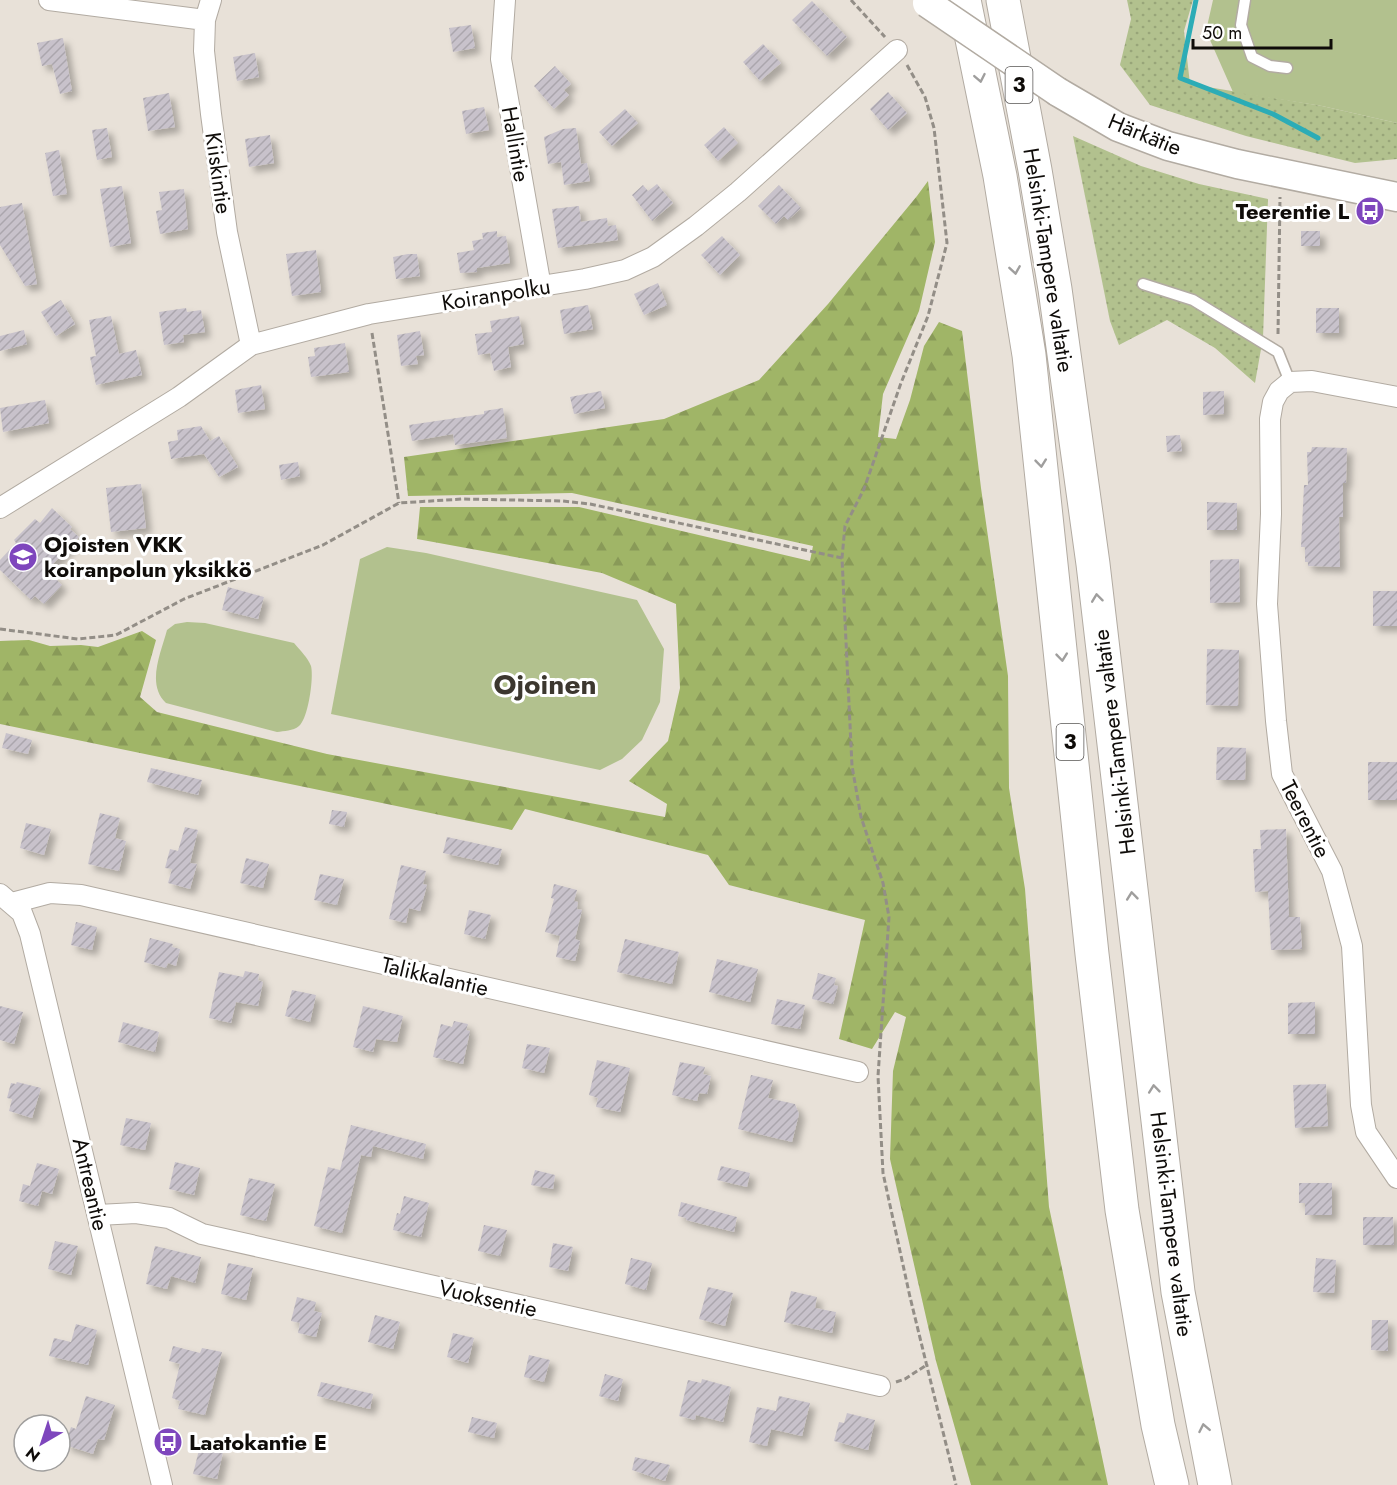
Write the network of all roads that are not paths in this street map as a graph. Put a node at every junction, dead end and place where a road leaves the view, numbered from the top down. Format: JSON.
{"nodes":[{"id":1,"x":49,"y":0,"type":"edge"},
{"id":2,"x":211,"y":0,"type":"edge"},
{"id":3,"x":505,"y":0,"type":"edge"},
{"id":4,"x":964,"y":0,"type":"edge"},
{"id":5,"x":1003,"y":0,"type":"edge"},
{"id":6,"x":1245,"y":0,"type":"edge"},
{"id":7,"x":925,"y":1,"type":"edge"},
{"id":8,"x":205,"y":21,"type":"junction"},
{"id":9,"x":897,"y":51,"type":"road end"},
{"id":10,"x":1287,"y":68,"type":"dead end"},
{"id":11,"x":1397,"y":197,"type":"edge"},
{"id":12,"x":1143,"y":284,"type":"dead end"},
{"id":13,"x":541,"y":287,"type":"junction"},
{"id":14,"x":251,"y":345,"type":"junction"},
{"id":15,"x":1290,"y":382,"type":"junction"},
{"id":16,"x":1397,"y":397,"type":"edge"},
{"id":17,"x":0,"y":508,"type":"edge"},
{"id":18,"x":6,"y":899,"type":"edge"},
{"id":19,"x":858,"y":1072,"type":"dead end"},
{"id":20,"x":1397,"y":1178,"type":"edge"},
{"id":21,"x":98,"y":1215,"type":"junction"},
{"id":22,"x":880,"y":1386,"type":"road end"},
{"id":23,"x":162,"y":1485,"type":"edge"},
{"id":24,"x":1172,"y":1485,"type":"edge"},
{"id":25,"x":1215,"y":1485,"type":"edge"}],
"edges":[{"from":1,"to":8,"type":"street"},
{"from":2,"to":8,"type":"street","name":"Kiiskintie"},
{"from":3,"to":13,"type":"street","name":"Hallintie"},
{"from":4,"to":24,"type":"highway","name":"Helsinki-Tampere valtatie","number":"3","one_way":true},
{"from":25,"to":5,"type":"highway","name":"Helsinki-Tampere valtatie","number":"3","one_way":true},
{"from":6,"to":10,"type":"lane"},
{"from":7,"to":11,"type":"main road","name":"Härkätie","bridge":true},
{"from":8,"to":14,"type":"street","name":"Kiiskintie"},
{"from":9,"to":13,"type":"street","name":"Koiranpolku"},
{"from":12,"to":15,"type":"lane"},
{"from":13,"to":14,"type":"street","name":"Koiranpolku"},
{"from":14,"to":17,"type":"street","name":"Koiranpolku"},
{"from":15,"to":16,"type":"street"},
{"from":15,"to":20,"type":"street","name":"Teerentie"},
{"from":18,"to":19,"type":"street","name":"Talikkalantie"},
{"from":18,"to":21,"type":"street","name":"Antreantie"},
{"from":21,"to":22,"type":"street","name":"Vuoksentie"},
{"from":21,"to":23,"type":"street","name":"Antreantie"}]}
